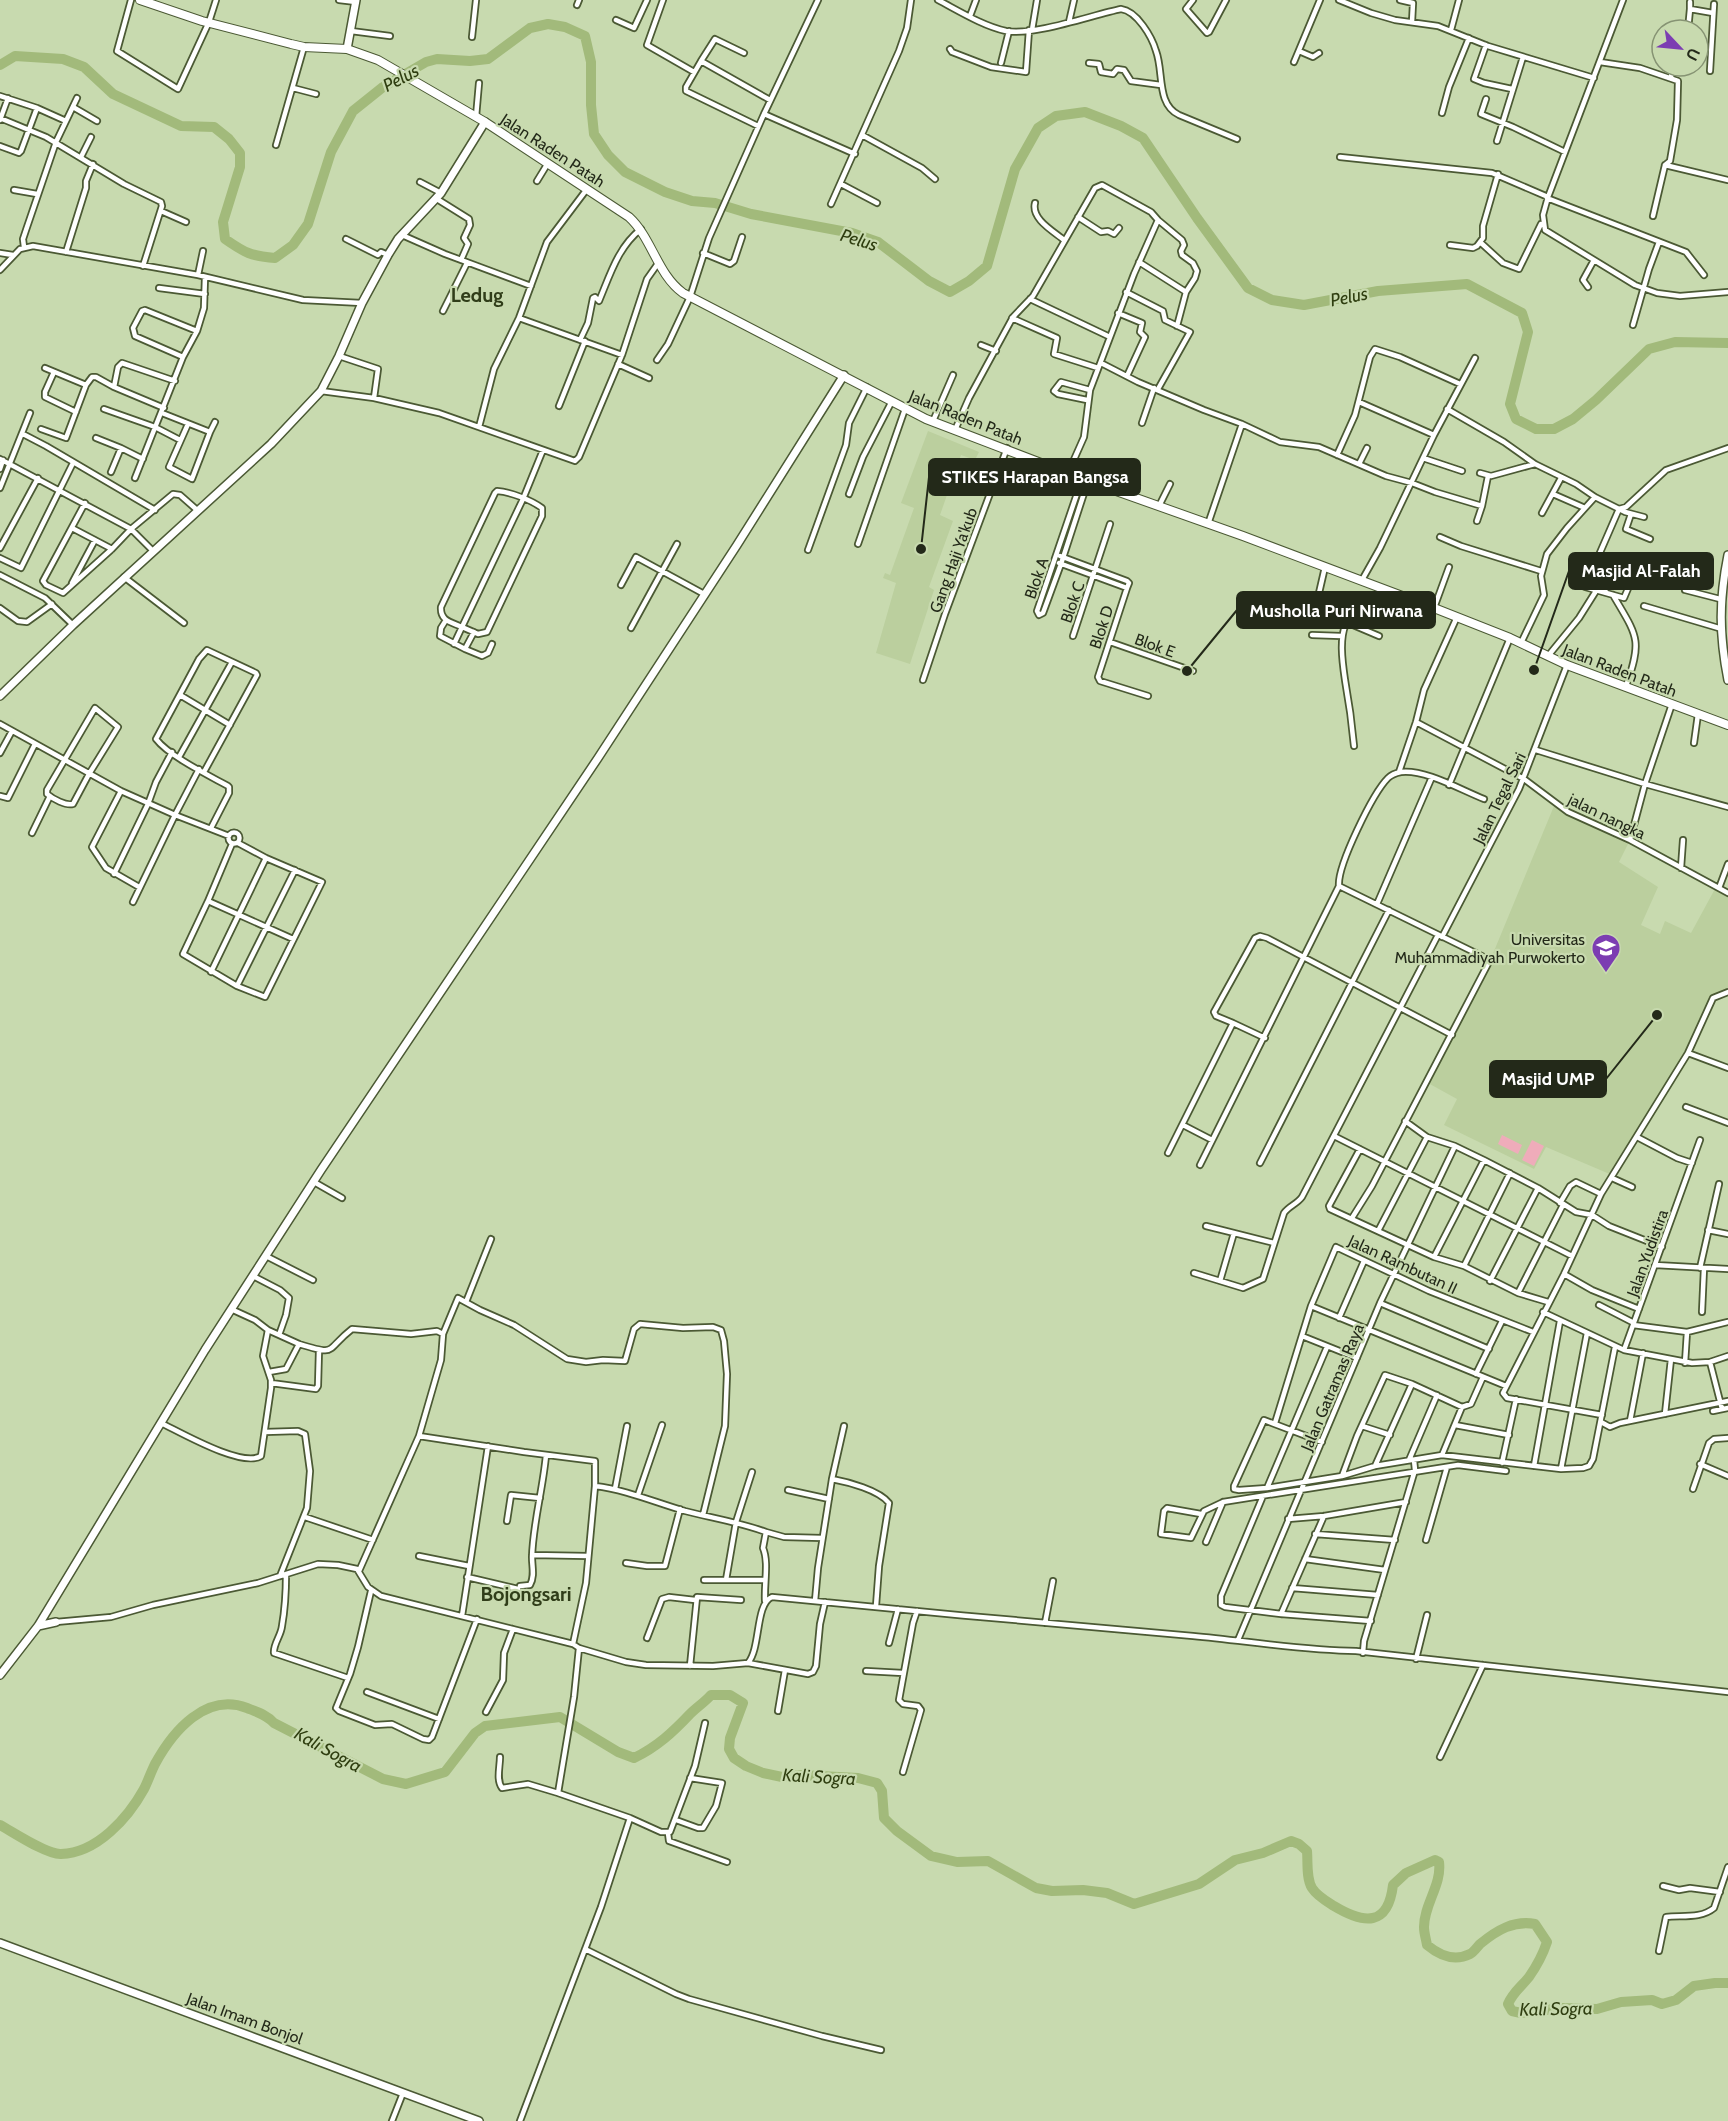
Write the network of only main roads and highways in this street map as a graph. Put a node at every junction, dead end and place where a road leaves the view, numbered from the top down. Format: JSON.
{"nodes":[{"id":1,"x":140,"y":0,"type":"edge"},
{"id":2,"x":1728,"y":725,"type":"edge"}],
"edges":[{"from":1,"to":2,"type":"main road","name":"Jalan Raden Patah"}]}
